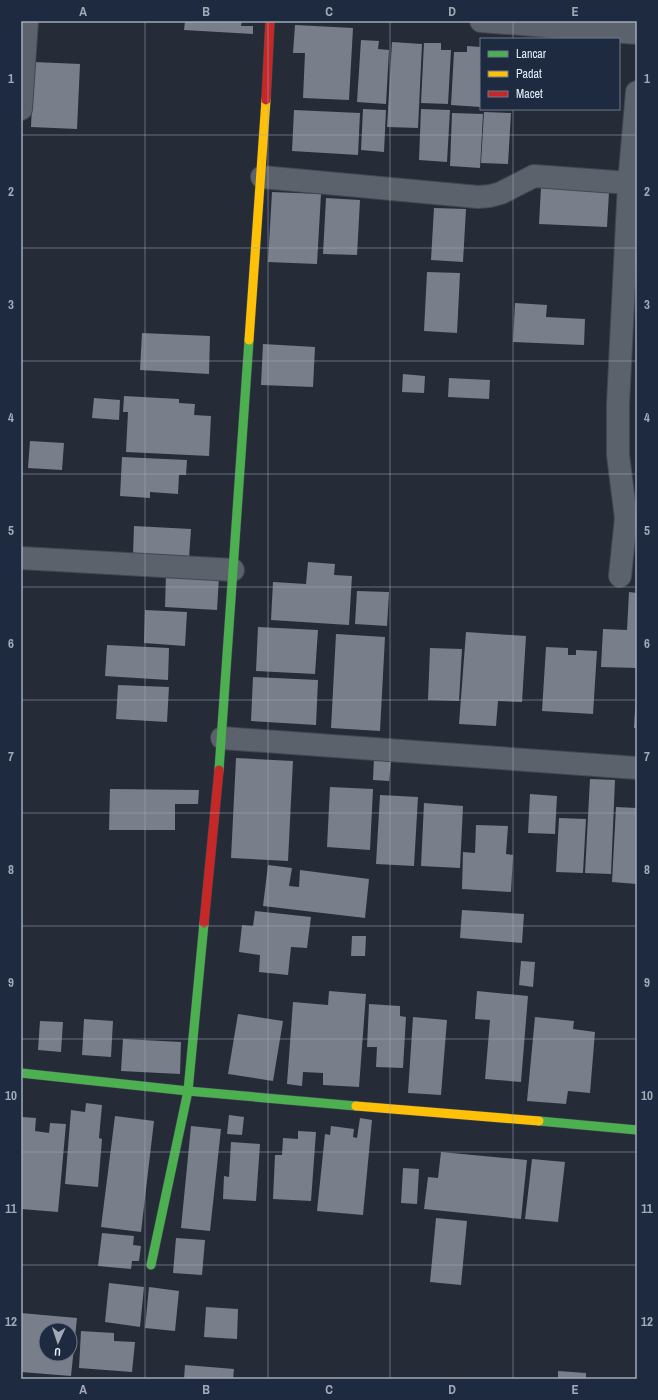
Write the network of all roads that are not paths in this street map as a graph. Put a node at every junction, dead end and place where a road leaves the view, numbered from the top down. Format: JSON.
{"nodes":[{"id":1,"x":27,"y":21,"type":"edge"},
{"id":2,"x":270,"y":21,"type":"edge"},
{"id":3,"x":481,"y":21,"type":"edge"},
{"id":4,"x":637,"y":33,"type":"edge"},
{"id":5,"x":637,"y":92,"type":"edge"},
{"id":6,"x":21,"y":109,"type":"edge"},
{"id":7,"x":262,"y":177,"type":"junction"},
{"id":8,"x":632,"y":195,"type":"edge"},
{"id":9,"x":21,"y":558,"type":"edge"},
{"id":10,"x":233,"y":570,"type":"junction"},
{"id":11,"x":620,"y":576,"type":"dead end"},
{"id":12,"x":222,"y":738,"type":"junction"},
{"id":13,"x":637,"y":768,"type":"edge"},
{"id":14,"x":21,"y":1073,"type":"edge"},
{"id":15,"x":188,"y":1091,"type":"junction"},
{"id":16,"x":637,"y":1130,"type":"edge"},
{"id":17,"x":151,"y":1265,"type":"dead end"}],
"edges":[{"from":1,"to":6,"type":"street"},
{"from":2,"to":7,"type":"street"},
{"from":3,"to":4,"type":"street"},
{"from":5,"to":8,"type":"street"},
{"from":7,"to":8,"type":"street"},
{"from":7,"to":10,"type":"street"},
{"from":8,"to":11,"type":"street"},
{"from":9,"to":10,"type":"street"},
{"from":10,"to":12,"type":"street"},
{"from":12,"to":13,"type":"street"},
{"from":12,"to":15,"type":"street"},
{"from":14,"to":15,"type":"street"},
{"from":15,"to":16,"type":"street"},
{"from":15,"to":17,"type":"street"}]}
